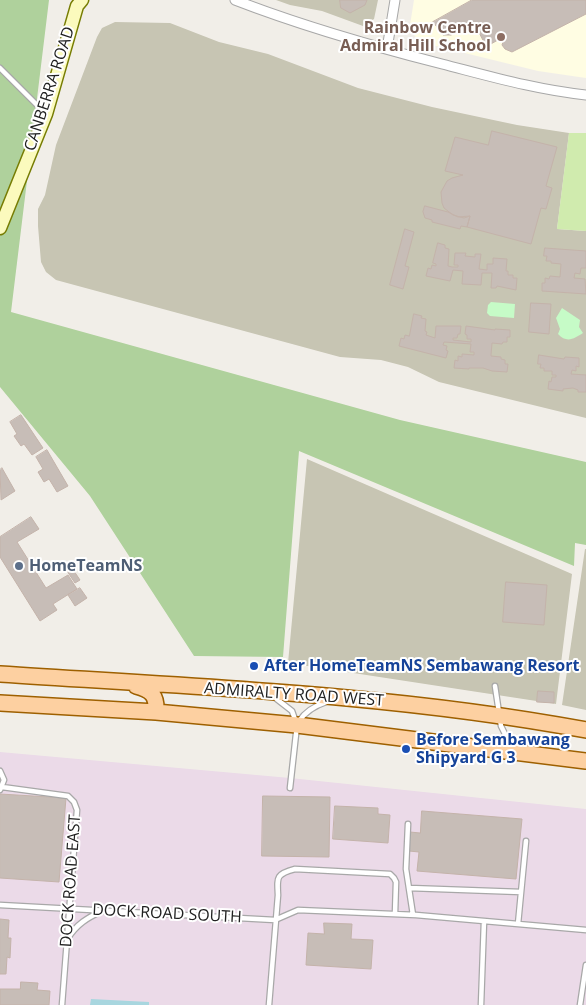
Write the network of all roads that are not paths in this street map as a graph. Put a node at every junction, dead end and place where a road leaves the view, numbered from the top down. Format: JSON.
{"nodes":[{"id":1,"x":236,"y":0,"type":"edge"},
{"id":2,"x":395,"y":0,"type":"edge"},
{"id":3,"x":78,"y":2,"type":"edge"},
{"id":4,"x":386,"y":49,"type":"junction"},
{"id":5,"x":0,"y":68,"type":"edge"},
{"id":6,"x":586,"y":95,"type":"edge"},
{"id":7,"x":46,"y":114,"type":"junction"},
{"id":8,"x":0,"y":228,"type":"edge"},
{"id":9,"x":0,"y":674,"type":"edge"},
{"id":10,"x":119,"y":682,"type":"junction"},
{"id":11,"x":496,"y":686,"type":"dead end"},
{"id":12,"x":262,"y":692,"type":"junction"},
{"id":13,"x":346,"y":697,"type":"junction"},
{"id":14,"x":0,"y":702,"type":"edge"},
{"id":15,"x":156,"y":712,"type":"junction"},
{"id":16,"x":499,"y":715,"type":"junction"},
{"id":17,"x":297,"y":725,"type":"junction"},
{"id":18,"x":586,"y":730,"type":"edge"},
{"id":19,"x":538,"y":754,"type":"junction"},
{"id":20,"x":586,"y":761,"type":"edge"},
{"id":21,"x":0,"y":771,"type":"edge"},
{"id":22,"x":1,"y":788,"type":"edge"},
{"id":23,"x":290,"y":788,"type":"dead end"},
{"id":24,"x":408,"y":824,"type":"dead end"},
{"id":25,"x":526,"y":841,"type":"dead end"},
{"id":26,"x":409,"y":888,"type":"junction"},
{"id":27,"x":521,"y":892,"type":"junction"},
{"id":28,"x":0,"y":904,"type":"edge"},
{"id":29,"x":70,"y":909,"type":"junction"},
{"id":30,"x":104,"y":911,"type":"junction"},
{"id":31,"x":395,"y":914,"type":"junction"},
{"id":32,"x":413,"y":915,"type":"junction"},
{"id":33,"x":275,"y":920,"type":"junction"},
{"id":34,"x":484,"y":921,"type":"junction"},
{"id":35,"x":518,"y":924,"type":"junction"},
{"id":36,"x":586,"y":930,"type":"edge"},
{"id":37,"x":67,"y":940,"type":"junction"},
{"id":38,"x":586,"y":965,"type":"edge"},
{"id":39,"x":62,"y":1005,"type":"edge"},
{"id":40,"x":269,"y":1005,"type":"edge"},
{"id":41,"x":481,"y":1005,"type":"edge"},
{"id":42,"x":580,"y":1005,"type":"edge"}],
"edges":[{"from":1,"to":4,"type":"street"},
{"from":2,"to":4,"type":"street"},
{"from":3,"to":7,"type":"main road","name":"CANBERRA ROAD"},
{"from":4,"to":6,"type":"street"},
{"from":5,"to":7,"type":"lane"},
{"from":7,"to":8,"type":"main road","name":"CANBERRA ROAD"},
{"from":9,"to":10,"type":"main road","name":"ADMIRALTY ROAD WEST"},
{"from":10,"to":12,"type":"main road","name":"ADMIRALTY ROAD WEST"},
{"from":10,"to":15,"type":"main road"},
{"from":11,"to":16,"type":"lane"},
{"from":12,"to":13,"type":"main road","name":"ADMIRALTY ROAD WEST"},
{"from":12,"to":17,"type":"lane"},
{"from":13,"to":16,"type":"main road","name":"ADMIRALTY ROAD WEST"},
{"from":13,"to":17,"type":"lane"},
{"from":14,"to":15,"type":"main road","name":"ADMIRALTY ROAD WEST"},
{"from":15,"to":17,"type":"main road","name":"ADMIRALTY ROAD WEST"},
{"from":16,"to":18,"type":"main road","name":"ADMIRALTY ROAD WEST"},
{"from":16,"to":19,"type":"lane"},
{"from":17,"to":19,"type":"main road","name":"ADMIRALTY ROAD WEST"},
{"from":17,"to":23,"type":"lane"},
{"from":19,"to":20,"type":"main road","name":"ADMIRALTY ROAD WEST"},
{"from":21,"to":22,"type":"lane"},
{"from":22,"to":29,"type":"lane","name":"DOCK ROAD EAST"},
{"from":24,"to":26,"type":"lane"},
{"from":25,"to":27,"type":"lane"},
{"from":26,"to":27,"type":"lane"},
{"from":26,"to":32,"type":"lane"},
{"from":27,"to":35,"type":"lane"},
{"from":28,"to":29,"type":"lane","name":"DOCK ROAD SOUTH"},
{"from":29,"to":30,"type":"lane","name":"DOCK ROAD SOUTH"},
{"from":29,"to":37,"type":"lane","name":"DOCK ROAD EAST"},
{"from":30,"to":33,"type":"lane","name":"DOCK ROAD SOUTH"},
{"from":30,"to":37,"type":"lane"},
{"from":31,"to":32,"type":"lane"},
{"from":31,"to":33,"type":"lane"},
{"from":31,"to":33,"type":"lane"},
{"from":32,"to":34,"type":"lane"},
{"from":33,"to":40,"type":"lane"},
{"from":34,"to":35,"type":"lane"},
{"from":34,"to":41,"type":"lane"},
{"from":35,"to":36,"type":"lane"},
{"from":37,"to":39,"type":"lane","name":"DOCK ROAD EAST"},
{"from":38,"to":42,"type":"lane"}]}
